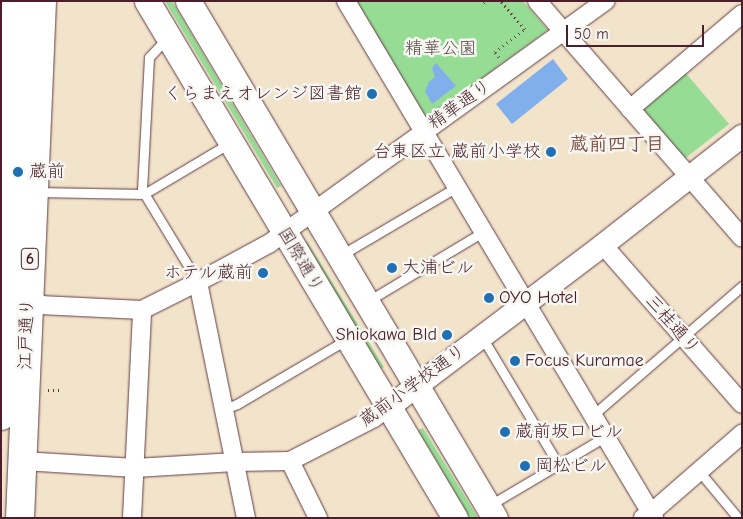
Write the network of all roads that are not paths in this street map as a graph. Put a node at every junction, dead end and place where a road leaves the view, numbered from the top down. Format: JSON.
{"nodes":[{"id":1,"x":16,"y":1,"type":"edge"},
{"id":2,"x":42,"y":1,"type":"edge"},
{"id":3,"x":147,"y":1,"type":"edge"},
{"id":4,"x":346,"y":1,"type":"edge"},
{"id":5,"x":536,"y":1,"type":"edge"},
{"id":6,"x":606,"y":1,"type":"edge"},
{"id":7,"x":189,"y":2,"type":"edge"},
{"id":8,"x":742,"y":14,"type":"edge"},
{"id":9,"x":563,"y":33,"type":"junction"},
{"id":10,"x":168,"y":37,"type":"junction"},
{"id":11,"x":630,"y":108,"type":"junction"},
{"id":12,"x":7,"y":118,"type":"edge"},
{"id":13,"x":423,"y":131,"type":"junction"},
{"id":14,"x":742,"y":136,"type":"edge"},
{"id":15,"x":231,"y":143,"type":"junction"},
{"id":16,"x":690,"y":177,"type":"junction"},
{"id":17,"x":457,"y":187,"type":"junction"},
{"id":18,"x":33,"y":192,"type":"junction"},
{"id":19,"x":144,"y":194,"type":"junction"},
{"id":20,"x":314,"y":211,"type":"junction"},
{"id":21,"x":483,"y":232,"type":"junction"},
{"id":22,"x":284,"y":233,"type":"junction"},
{"id":23,"x":742,"y":238,"type":"edge"},
{"id":24,"x":603,"y":245,"type":"junction"},
{"id":25,"x":341,"y":256,"type":"junction"},
{"id":26,"x":198,"y":282,"type":"junction"},
{"id":27,"x":742,"y":286,"type":"edge"},
{"id":28,"x":12,"y":291,"type":"edge"},
{"id":29,"x":368,"y":301,"type":"junction"},
{"id":30,"x":525,"y":304,"type":"junction"},
{"id":31,"x":142,"y":310,"type":"junction"},
{"id":32,"x":482,"y":337,"type":"junction"},
{"id":33,"x":683,"y":337,"type":"junction"},
{"id":34,"x":348,"y":339,"type":"junction"},
{"id":35,"x":418,"y":385,"type":"junction"},
{"id":36,"x":742,"y":404,"type":"edge"},
{"id":37,"x":389,"y":406,"type":"junction"},
{"id":38,"x":224,"y":409,"type":"junction"},
{"id":39,"x":594,"y":415,"type":"junction"},
{"id":40,"x":1,"y":416,"type":"edge"},
{"id":41,"x":742,"y":434,"type":"edge"},
{"id":42,"x":606,"y":436,"type":"junction"},
{"id":43,"x":22,"y":461,"type":"junction"},
{"id":44,"x":290,"y":461,"type":"junction"},
{"id":45,"x":235,"y":462,"type":"junction"},
{"id":46,"x":558,"y":464,"type":"junction"},
{"id":47,"x":135,"y":468,"type":"junction"},
{"id":48,"x":699,"y":472,"type":"junction"},
{"id":49,"x":492,"y":512,"type":"edge"},
{"id":50,"x":649,"y":516,"type":"edge"},
{"id":51,"x":20,"y":518,"type":"edge"},
{"id":52,"x":132,"y":518,"type":"edge"},
{"id":53,"x":246,"y":518,"type":"edge"},
{"id":54,"x":318,"y":518,"type":"edge"},
{"id":55,"x":455,"y":518,"type":"edge"},
{"id":56,"x":738,"y":518,"type":"edge"}],
"edges":[{"from":1,"to":12,"type":"highway","name":"江戸通り","number":"6"},
{"from":2,"to":18,"type":"highway","name":"江戸通り","number":"6"},
{"from":3,"to":10,"type":"main road","name":"国際通り"},
{"from":4,"to":13,"type":"street"},
{"from":5,"to":9,"type":"street"},
{"from":6,"to":9,"type":"street","name":"精華通り"},
{"from":7,"to":20,"type":"main road"},
{"from":8,"to":11,"type":"street"},
{"from":9,"to":11,"type":"street"},
{"from":9,"to":13,"type":"street","name":"精華通り"},
{"from":10,"to":15,"type":"main road","name":"国際通り"},
{"from":10,"to":19,"type":"lane"},
{"from":11,"to":16,"type":"street"},
{"from":12,"to":28,"type":"highway","name":"江戸通り","number":"6"},
{"from":13,"to":17,"type":"street"},
{"from":13,"to":20,"type":"street","name":"精華通り"},
{"from":14,"to":16,"type":"street","name":"蔵前小学校通り"},
{"from":15,"to":19,"type":"lane"},
{"from":15,"to":22,"type":"main road","name":"国際通り"},
{"from":16,"to":23,"type":"street"},
{"from":16,"to":24,"type":"street","name":"蔵前小学校通り"},
{"from":17,"to":21,"type":"street"},
{"from":17,"to":25,"type":"lane"},
{"from":18,"to":19,"type":"lane"},
{"from":18,"to":28,"type":"highway","name":"江戸通り","number":"6"},
{"from":19,"to":26,"type":"lane"},
{"from":20,"to":22,"type":"street","name":"精華通り"},
{"from":20,"to":25,"type":"main road"},
{"from":21,"to":29,"type":"lane"},
{"from":21,"to":30,"type":"street"},
{"from":22,"to":26,"type":"street","name":"精華通り"},
{"from":22,"to":34,"type":"main road","name":"国際通り"},
{"from":24,"to":30,"type":"street","name":"蔵前小学校通り"},
{"from":24,"to":33,"type":"street","name":"三桂通り"},
{"from":25,"to":29,"type":"main road"},
{"from":26,"to":31,"type":"street","name":"精華通り"},
{"from":26,"to":38,"type":"street"},
{"from":27,"to":33,"type":"lane"},
{"from":28,"to":31,"type":"street"},
{"from":28,"to":40,"type":"highway","name":"江戸通り","number":"6"},
{"from":28,"to":43,"type":"highway","name":"江戸通り","number":"6"},
{"from":29,"to":35,"type":"main road"},
{"from":30,"to":32,"type":"street","name":"蔵前小学校通り"},
{"from":30,"to":39,"type":"street"},
{"from":31,"to":47,"type":"street"},
{"from":32,"to":35,"type":"street","name":"蔵前小学校通り"},
{"from":32,"to":46,"type":"lane"},
{"from":33,"to":36,"type":"street","name":"三桂通り"},
{"from":33,"to":39,"type":"lane"},
{"from":34,"to":37,"type":"main road","name":"国際通り"},
{"from":34,"to":38,"type":"lane"},
{"from":35,"to":37,"type":"street","name":"蔵前小学校通り"},
{"from":35,"to":49,"type":"main road"},
{"from":37,"to":44,"type":"street","name":"蔵前小学校通り"},
{"from":37,"to":55,"type":"main road","name":"国際通り"},
{"from":38,"to":45,"type":"street"},
{"from":39,"to":42,"type":"street"},
{"from":41,"to":48,"type":"street"},
{"from":42,"to":46,"type":"lane"},
{"from":42,"to":50,"type":"street"},
{"from":43,"to":47,"type":"street","name":"蔵前小学校通り"},
{"from":43,"to":51,"type":"highway","name":"江戸通り","number":"6"},
{"from":44,"to":45,"type":"street","name":"蔵前小学校通り"},
{"from":44,"to":54,"type":"street"},
{"from":45,"to":47,"type":"street","name":"蔵前小学校通り"},
{"from":45,"to":53,"type":"street"},
{"from":46,"to":49,"type":"lane"},
{"from":47,"to":52,"type":"street"},
{"from":48,"to":50,"type":"street"},
{"from":48,"to":56,"type":"lane"}]}
